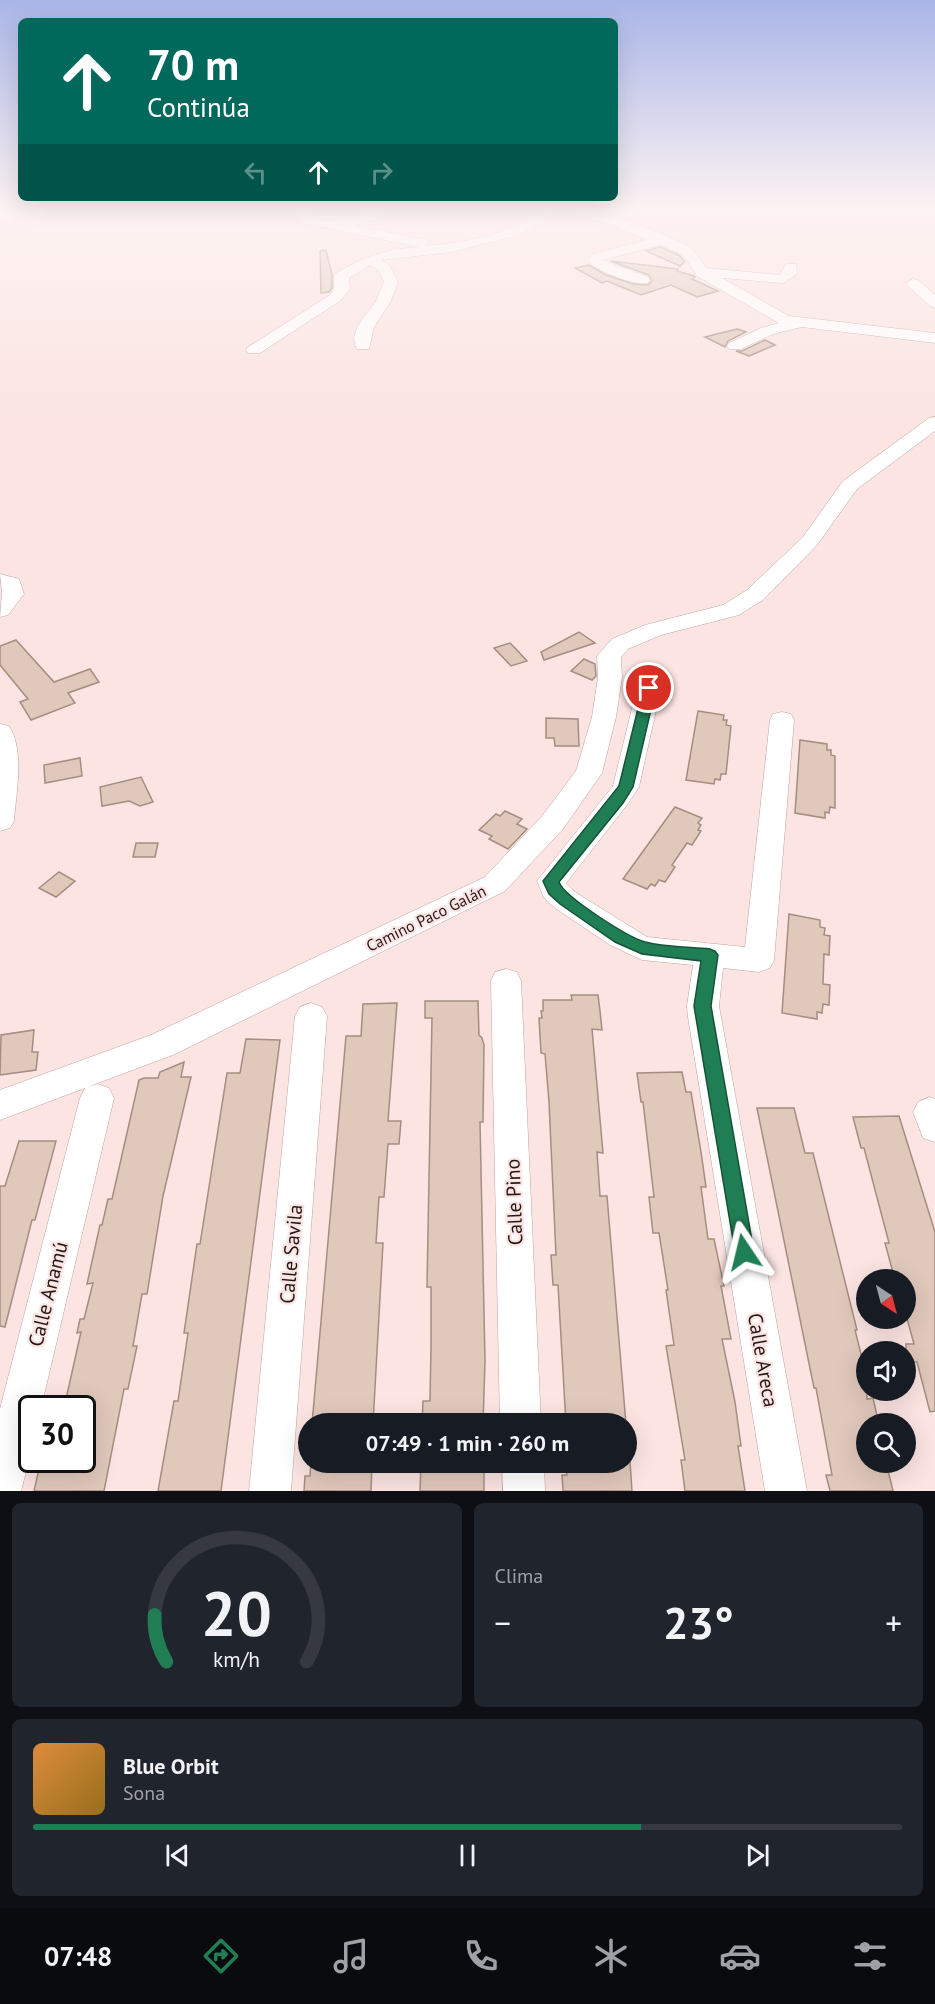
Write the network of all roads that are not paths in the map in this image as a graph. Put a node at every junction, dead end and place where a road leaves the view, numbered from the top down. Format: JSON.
{"nodes":[{"id":1,"x":342,"y":283,"type":"edge"},
{"id":2,"x":391,"y":283,"type":"edge"},
{"id":3,"x":720,"y":283,"type":"edge"},
{"id":4,"x":913,"y":283,"type":"dead end"},
{"id":5,"x":935,"y":303,"type":"edge"},
{"id":6,"x":794,"y":321,"type":"junction"},
{"id":7,"x":935,"y":338,"type":"edge"},
{"id":8,"x":363,"y":346,"type":"dead end"},
{"id":9,"x":735,"y":346,"type":"dead end"},
{"id":10,"x":254,"y":350,"type":"dead end"},
{"id":11,"x":935,"y":422,"type":"edge"},
{"id":12,"x":0,"y":580,"type":"edge"},
{"id":13,"x":0,"y":610,"type":"edge"},
{"id":14,"x":649,"y":688,"type":"dead end"},
{"id":15,"x":782,"y":720,"type":"dead end"},
{"id":16,"x":0,"y":732,"type":"edge"},
{"id":17,"x":0,"y":821,"type":"edge"},
{"id":18,"x":710,"y":955,"type":"junction"},
{"id":19,"x":506,"y":981,"type":"dead end"},
{"id":20,"x":311,"y":1016,"type":"dead end"},
{"id":21,"x":97,"y":1098,"type":"dead end"},
{"id":22,"x":0,"y":1105,"type":"edge"},
{"id":23,"x":522,"y":1413,"type":"edge"},
{"id":24,"x":523,"y":1473,"type":"edge"},
{"id":25,"x":0,"y":1491,"type":"edge"},
{"id":26,"x":270,"y":1491,"type":"edge"},
{"id":27,"x":524,"y":1491,"type":"edge"},
{"id":28,"x":786,"y":1491,"type":"edge"}],
"edges":[{"from":1,"to":10,"type":"street"},
{"from":2,"to":8,"type":"street"},
{"from":3,"to":6,"type":"street"},
{"from":4,"to":5,"type":"street"},
{"from":6,"to":7,"type":"street"},
{"from":6,"to":9,"type":"street"},
{"from":11,"to":22,"type":"street","name":"Camino Paco Galán"},
{"from":12,"to":13,"type":"street"},
{"from":14,"to":18,"type":"street"},
{"from":15,"to":18,"type":"street"},
{"from":16,"to":17,"type":"street"},
{"from":18,"to":28,"type":"street","name":"Calle Areca"},
{"from":19,"to":23,"type":"street","name":"Calle Pino"},
{"from":20,"to":26,"type":"street","name":"Calle Savila"},
{"from":21,"to":25,"type":"street","name":"Calle Anamú"},
{"from":24,"to":27,"type":"street"}]}
